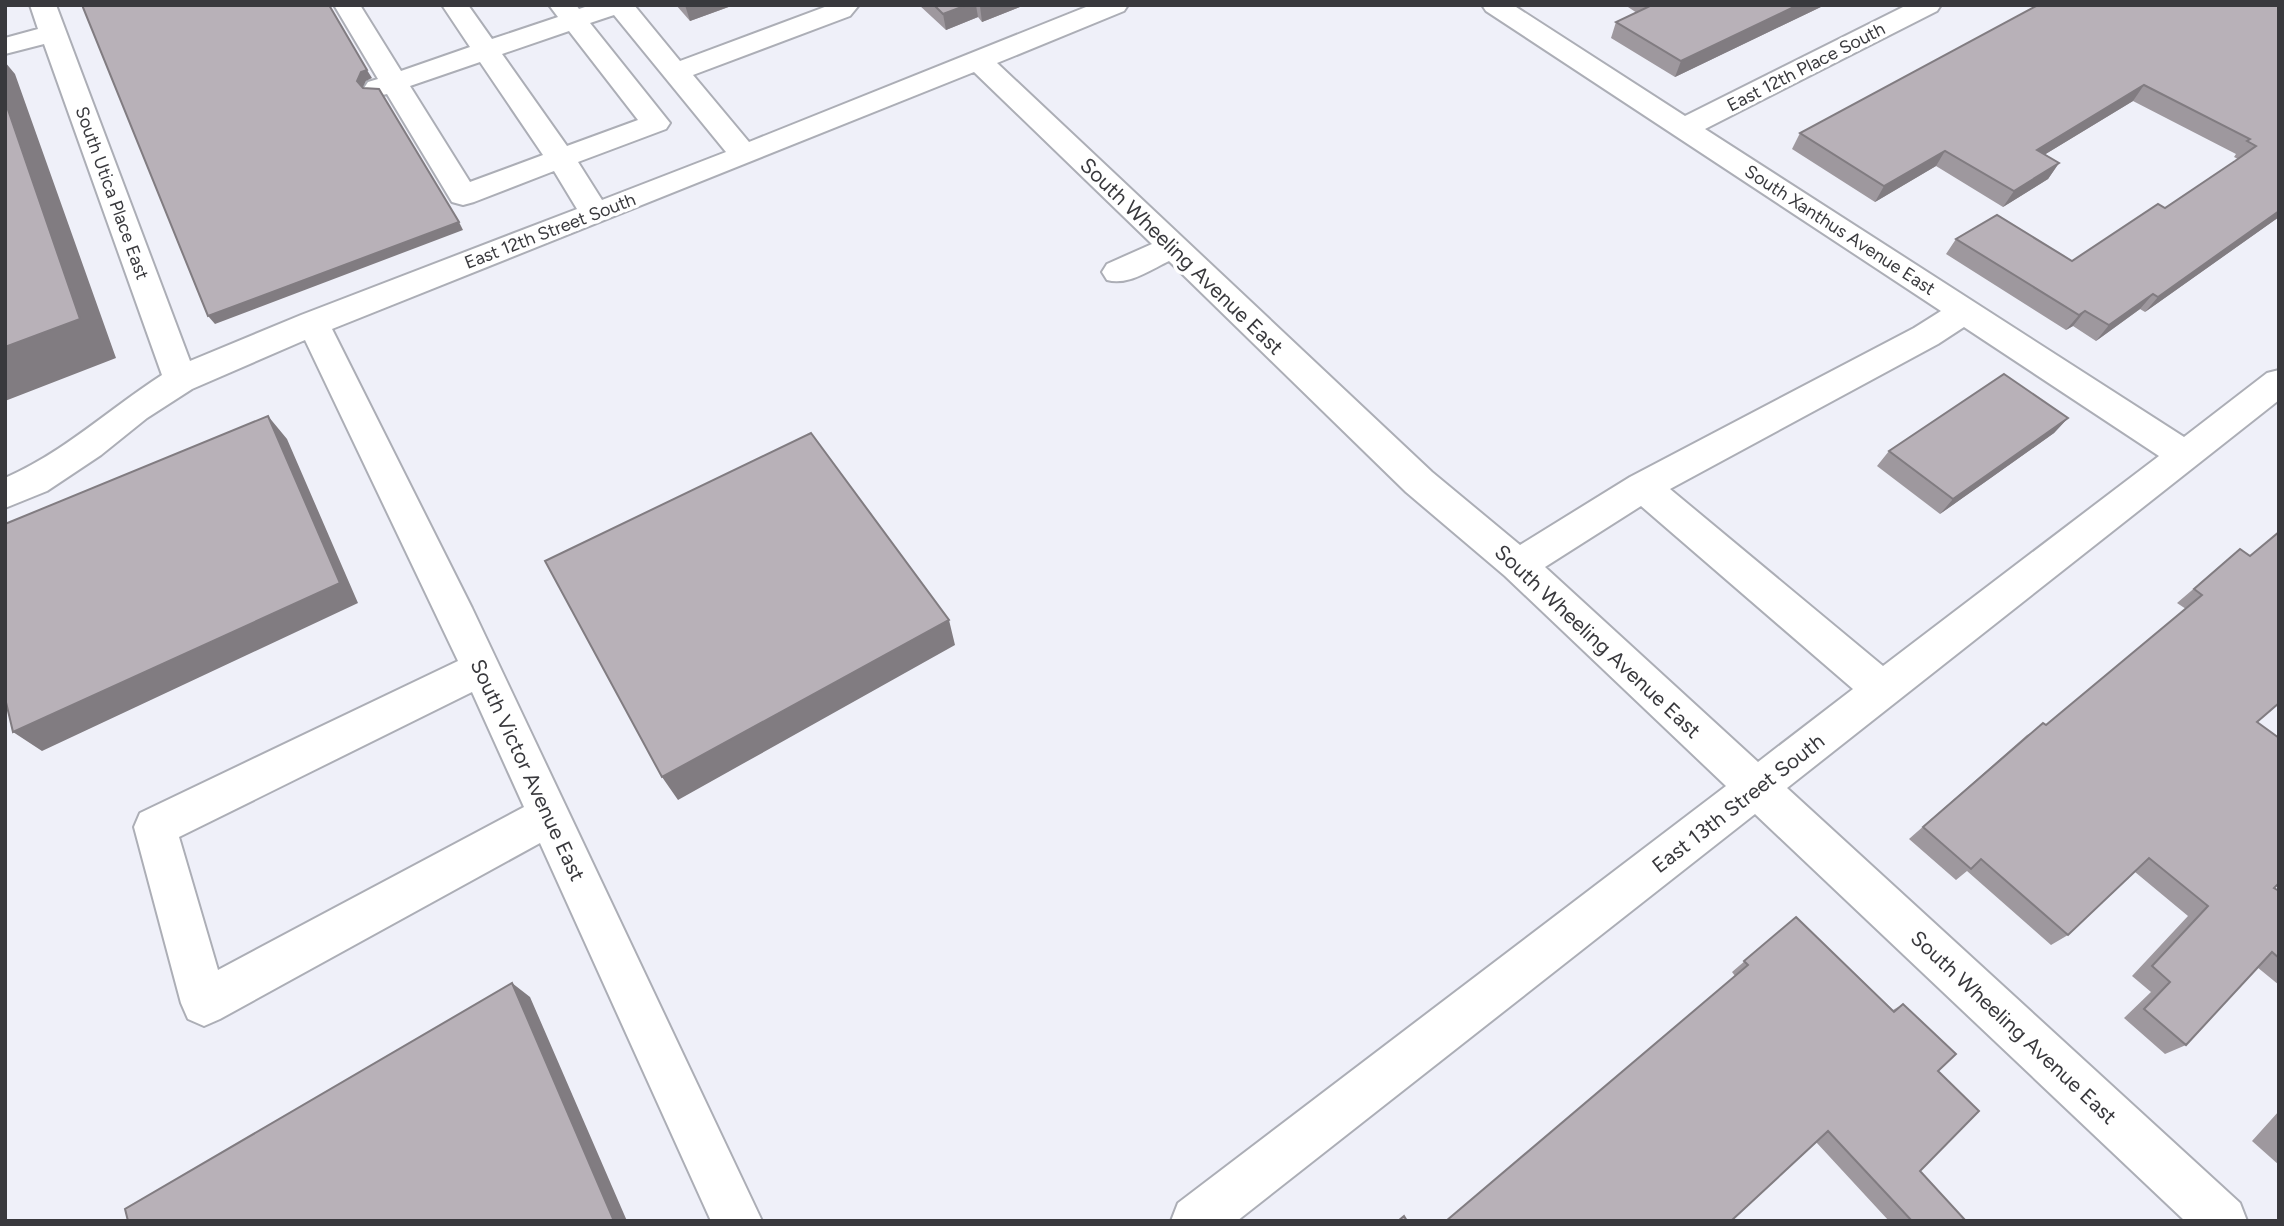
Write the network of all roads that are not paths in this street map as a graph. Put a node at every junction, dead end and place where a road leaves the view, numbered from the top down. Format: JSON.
{"nodes":[{"id":1,"x":43,"y":5,"type":"edge"},
{"id":2,"x":347,"y":5,"type":"edge"},
{"id":3,"x":455,"y":5,"type":"edge"},
{"id":4,"x":846,"y":5,"type":"edge"},
{"id":5,"x":1115,"y":5,"type":"edge"},
{"id":6,"x":1495,"y":5,"type":"edge"},
{"id":7,"x":1928,"y":5,"type":"edge"},
{"id":8,"x":622,"y":6,"type":"edge"},
{"id":9,"x":568,"y":13,"type":"edge"},
{"id":10,"x":53,"y":33,"type":"junction"},
{"id":11,"x":5,"y":46,"type":"edge"},
{"id":12,"x":486,"y":51,"type":"junction"},
{"id":13,"x":977,"y":59,"type":"junction"},
{"id":14,"x":675,"y":72,"type":"junction"},
{"id":15,"x":386,"y":85,"type":"junction"},
{"id":16,"x":1684,"y":128,"type":"junction"},
{"id":17,"x":744,"y":155,"type":"junction"},
{"id":18,"x":561,"y":159,"type":"junction"},
{"id":19,"x":595,"y":214,"type":"junction"},
{"id":20,"x":1173,"y":247,"type":"junction"},
{"id":21,"x":1118,"y":272,"type":"dead end"},
{"id":22,"x":1965,"y":312,"type":"junction"},
{"id":23,"x":313,"y":323,"type":"junction"},
{"id":24,"x":180,"y":380,"type":"junction"},
{"id":25,"x":2279,"y":382,"type":"edge"},
{"id":26,"x":2185,"y":455,"type":"junction"},
{"id":27,"x":1643,"y":487,"type":"junction"},
{"id":28,"x":5,"y":494,"type":"edge"},
{"id":29,"x":1518,"y":565,"type":"junction"},
{"id":30,"x":481,"y":668,"type":"junction"},
{"id":31,"x":1882,"y":689,"type":"junction"},
{"id":32,"x":1758,"y":788,"type":"junction"},
{"id":33,"x":549,"y":816,"type":"junction"},
{"id":34,"x":737,"y":1221,"type":"edge"},
{"id":35,"x":1196,"y":1221,"type":"edge"},
{"id":36,"x":2222,"y":1221,"type":"edge"}],
"edges":[{"from":1,"to":10,"type":"street","name":"South Utica Place East"},
{"from":2,"to":15,"type":"street"},
{"from":3,"to":12,"type":"street"},
{"from":4,"to":14,"type":"street"},
{"from":5,"to":13,"type":"street","name":"East 12th Street South"},
{"from":6,"to":16,"type":"street","name":"South Xanthus Avenue East"},
{"from":7,"to":16,"type":"street","name":"East 12th Place South"},
{"from":8,"to":9,"type":"street"},
{"from":8,"to":14,"type":"street"},
{"from":9,"to":12,"type":"street"},
{"from":9,"to":18,"type":"street"},
{"from":10,"to":11,"type":"street"},
{"from":10,"to":24,"type":"street","name":"South Utica Place East"},
{"from":12,"to":15,"type":"street"},
{"from":12,"to":18,"type":"street"},
{"from":13,"to":17,"type":"street","name":"East 12th Street South"},
{"from":13,"to":20,"type":"street","name":"South Wheeling Avenue East"},
{"from":14,"to":17,"type":"street"},
{"from":15,"to":18,"type":"street"},
{"from":16,"to":22,"type":"street","name":"South Xanthus Avenue East"},
{"from":17,"to":19,"type":"street","name":"East 12th Street South"},
{"from":18,"to":19,"type":"street"},
{"from":19,"to":23,"type":"street","name":"East 12th Street South"},
{"from":20,"to":21,"type":"street"},
{"from":20,"to":29,"type":"street","name":"South Wheeling Avenue East"},
{"from":22,"to":26,"type":"street","name":"South Xanthus Avenue East"},
{"from":22,"to":27,"type":"street"},
{"from":23,"to":24,"type":"street","name":"East 12th Street South"},
{"from":23,"to":30,"type":"street","name":"South Victor Avenue East"},
{"from":24,"to":28,"type":"street","name":"East 12th Street South"},
{"from":25,"to":26,"type":"street","name":"East 13th Street South"},
{"from":26,"to":31,"type":"street","name":"East 13th Street South"},
{"from":27,"to":29,"type":"street"},
{"from":27,"to":31,"type":"street"},
{"from":29,"to":32,"type":"street","name":"South Wheeling Avenue East"},
{"from":30,"to":33,"type":"street","name":"South Victor Avenue East"},
{"from":30,"to":33,"type":"street"},
{"from":31,"to":32,"type":"street","name":"East 13th Street South"},
{"from":32,"to":35,"type":"street","name":"East 13th Street South"},
{"from":32,"to":36,"type":"street","name":"South Wheeling Avenue East"},
{"from":33,"to":34,"type":"street","name":"South Victor Avenue East"}]}
